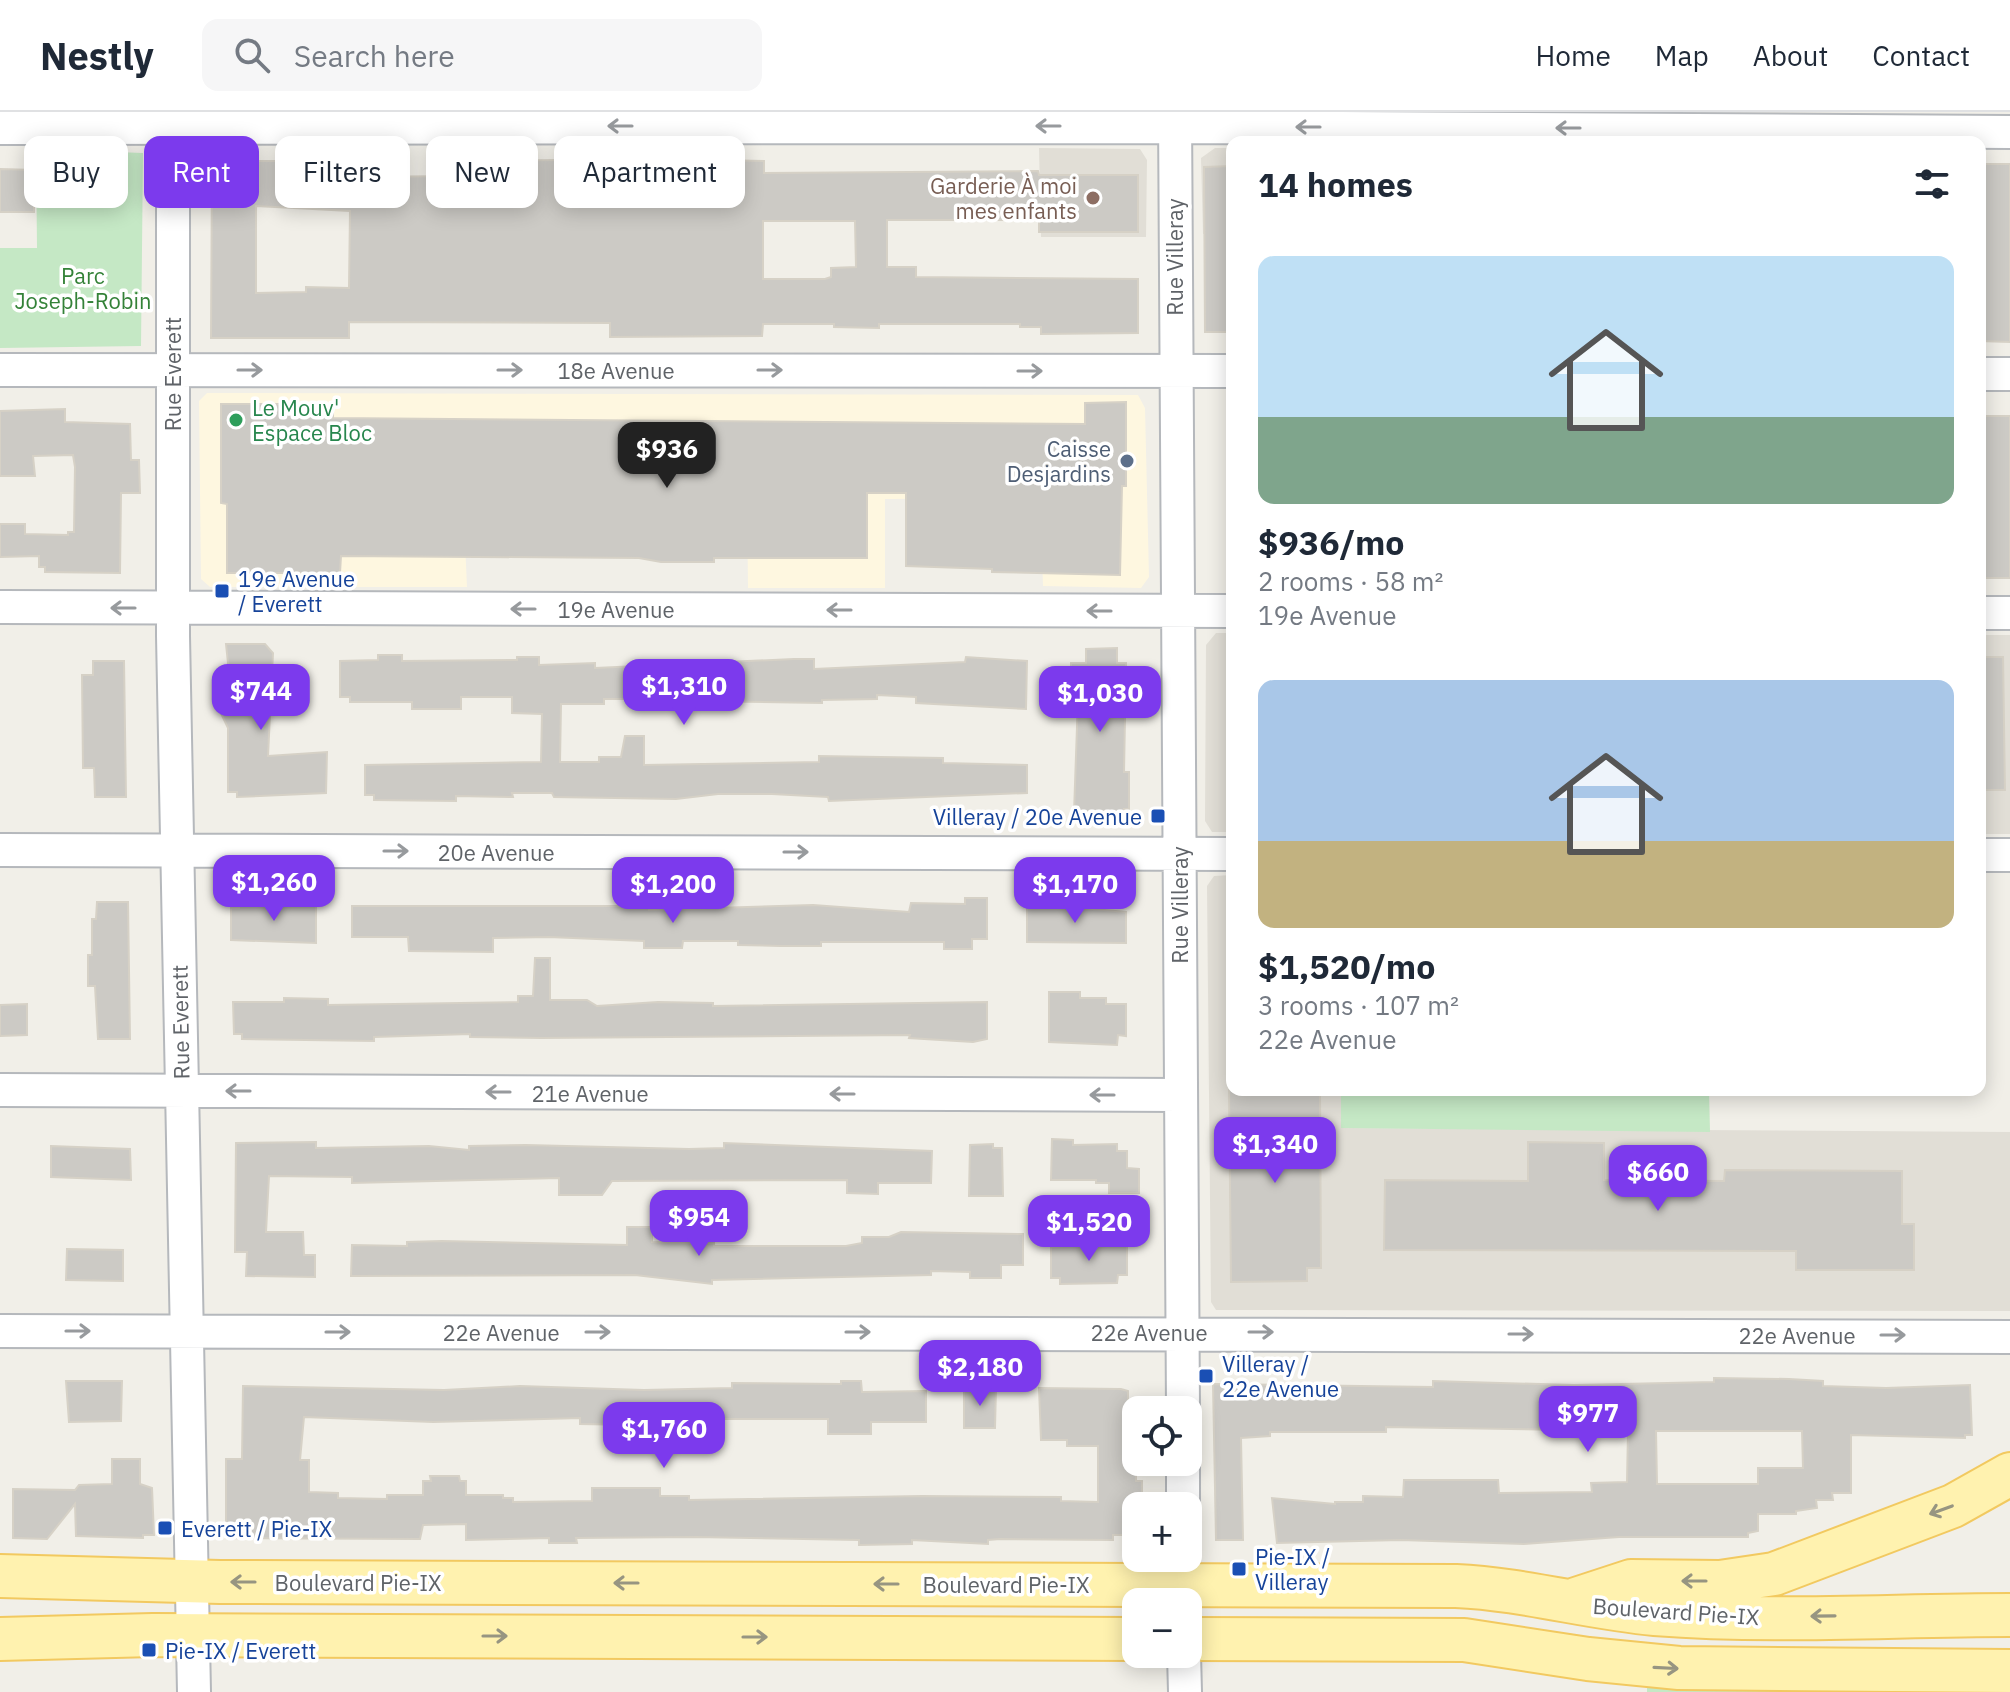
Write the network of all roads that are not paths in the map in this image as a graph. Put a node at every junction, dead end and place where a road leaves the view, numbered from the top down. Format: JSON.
{"nodes":[{"id":1,"x":1175,"y":119,"type":"edge"},
{"id":2,"x":173,"y":120,"type":"edge"},
{"id":3,"x":0,"y":128,"type":"edge"},
{"id":4,"x":2010,"y":132,"type":"edge"},
{"id":5,"x":0,"y":370,"type":"edge"},
{"id":6,"x":172,"y":370,"type":"junction"},
{"id":7,"x":1174,"y":371,"type":"junction"},
{"id":8,"x":1226,"y":371,"type":"edge"},
{"id":9,"x":1986,"y":374,"type":"edge"},
{"id":10,"x":2010,"y":374,"type":"edge"},
{"id":11,"x":0,"y":607,"type":"edge"},
{"id":12,"x":173,"y":608,"type":"junction"},
{"id":13,"x":1177,"y":611,"type":"junction"},
{"id":14,"x":1226,"y":611,"type":"edge"},
{"id":15,"x":1986,"y":613,"type":"edge"},
{"id":16,"x":2010,"y":613,"type":"edge"},
{"id":17,"x":0,"y":850,"type":"edge"},
{"id":18,"x":178,"y":851,"type":"junction"},
{"id":19,"x":1179,"y":853,"type":"junction"},
{"id":20,"x":1226,"y":854,"type":"edge"},
{"id":21,"x":1986,"y":855,"type":"edge"},
{"id":22,"x":2010,"y":855,"type":"edge"},
{"id":23,"x":0,"y":1090,"type":"edge"},
{"id":24,"x":181,"y":1091,"type":"junction"},
{"id":25,"x":1180,"y":1095,"type":"junction"},
{"id":26,"x":0,"y":1331,"type":"edge"},
{"id":27,"x":187,"y":1331,"type":"junction"},
{"id":28,"x":1183,"y":1332,"type":"junction"},
{"id":29,"x":2010,"y":1337,"type":"edge"},
{"id":30,"x":1183,"y":1396,"type":"edge"},
{"id":31,"x":2010,"y":1474,"type":"edge"},
{"id":32,"x":0,"y":1576,"type":"edge"},
{"id":33,"x":192,"y":1582,"type":"junction"},
{"id":34,"x":1183,"y":1582,"type":"edge"},
{"id":35,"x":1568,"y":1602,"type":"junction"},
{"id":36,"x":2010,"y":1615,"type":"edge"},
{"id":37,"x":193,"y":1636,"type":"junction"},
{"id":38,"x":0,"y":1639,"type":"edge"},
{"id":39,"x":1122,"y":1639,"type":"edge"},
{"id":40,"x":1202,"y":1639,"type":"edge"},
{"id":41,"x":1588,"y":1659,"type":"junction"},
{"id":42,"x":1184,"y":1668,"type":"edge"},
{"id":43,"x":2010,"y":1671,"type":"edge"},
{"id":44,"x":194,"y":1692,"type":"edge"},
{"id":45,"x":1185,"y":1692,"type":"edge"},
{"id":46,"x":1624,"y":1692,"type":"edge"}],
"edges":[{"from":1,"to":2,"type":"street","one_way":true},
{"from":4,"to":1,"type":"street","one_way":true},
{"from":1,"to":7,"type":"street","name":"Rue Villeray"},
{"from":2,"to":3,"type":"street"},
{"from":2,"to":6,"type":"street","name":"Rue Everett"},
{"from":5,"to":6,"type":"street","name":"18e Avenue"},
{"from":6,"to":7,"type":"street","name":"18e Avenue","one_way":true},
{"from":6,"to":12,"type":"street","name":"Rue Everett"},
{"from":7,"to":8,"type":"street","name":"18e Avenue"},
{"from":7,"to":13,"type":"street","name":"Rue Villeray"},
{"from":9,"to":10,"type":"street"},
{"from":12,"to":11,"type":"street","name":"19e Avenue","one_way":true},
{"from":13,"to":12,"type":"street","name":"19e Avenue","one_way":true},
{"from":12,"to":18,"type":"street","name":"Rue Everett"},
{"from":13,"to":14,"type":"street","name":"19e Avenue"},
{"from":13,"to":19,"type":"street","name":"Rue Villeray"},
{"from":15,"to":16,"type":"street"},
{"from":17,"to":18,"type":"street","name":"20e Avenue"},
{"from":18,"to":19,"type":"street","name":"20e Avenue","one_way":true},
{"from":18,"to":24,"type":"street","name":"Rue Everett"},
{"from":19,"to":20,"type":"street","name":"20e Avenue"},
{"from":19,"to":25,"type":"street","name":"Rue Villeray"},
{"from":21,"to":22,"type":"street"},
{"from":23,"to":24,"type":"street","name":"21e Avenue"},
{"from":25,"to":24,"type":"street","name":"21e Avenue","one_way":true},
{"from":24,"to":27,"type":"street","name":"Rue Everett"},
{"from":25,"to":28,"type":"street","name":"Rue Villeray"},
{"from":26,"to":27,"type":"street","name":"22e Avenue","one_way":true},
{"from":27,"to":28,"type":"street","name":"22e Avenue","one_way":true},
{"from":27,"to":33,"type":"street","name":"Rue Everett"},
{"from":28,"to":29,"type":"street","name":"22e Avenue","one_way":true},
{"from":28,"to":30,"type":"street","name":"Rue Villeray"},
{"from":31,"to":35,"type":"main road","one_way":true},
{"from":32,"to":33,"type":"main road","name":"Boulevard Pie-IX"},
{"from":34,"to":33,"type":"main road","name":"Boulevard Pie-IX","one_way":true},
{"from":33,"to":37,"type":"street","name":"Rue Everett"},
{"from":34,"to":35,"type":"main road","name":"Boulevard Pie-IX"},
{"from":36,"to":35,"type":"main road","name":"Boulevard Pie-IX","one_way":true},
{"from":37,"to":38,"type":"main road"},
{"from":37,"to":39,"type":"main road","one_way":true},
{"from":37,"to":44,"type":"street","name":"Rue Everett"},
{"from":40,"to":41,"type":"main road"},
{"from":41,"to":43,"type":"main road","one_way":true},
{"from":41,"to":46,"type":"main road"},
{"from":42,"to":45,"type":"street"}]}
